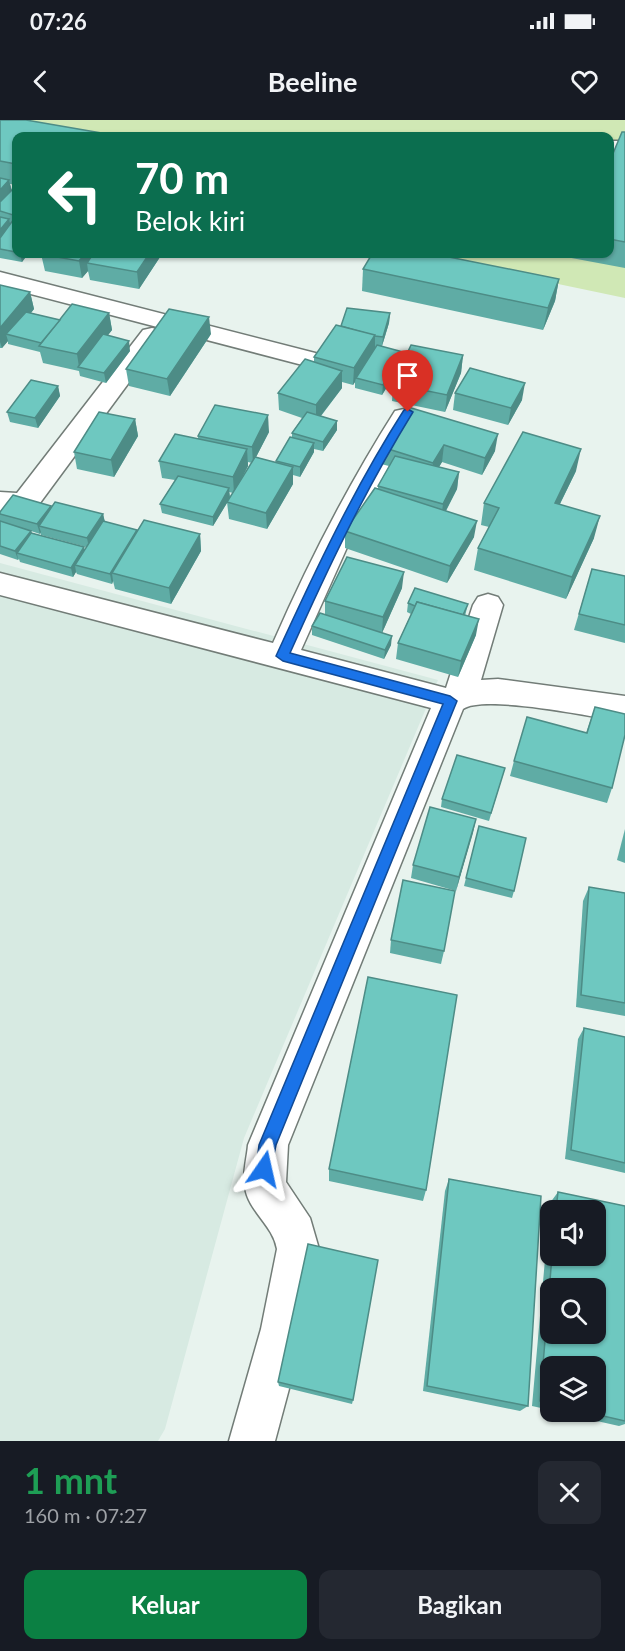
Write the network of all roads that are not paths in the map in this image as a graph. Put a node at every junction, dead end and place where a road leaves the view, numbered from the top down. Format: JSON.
{"nodes":[{"id":1,"x":0,"y":279,"type":"edge"},
{"id":2,"x":163,"y":320,"type":"junction"},
{"id":3,"x":314,"y":360,"type":"edge"},
{"id":4,"x":408,"y":412,"type":"edge"},
{"id":5,"x":2,"y":508,"type":"edge"},
{"id":6,"x":0,"y":584,"type":"edge"},
{"id":7,"x":488,"y":605,"type":"dead end"},
{"id":8,"x":283,"y":656,"type":"junction"},
{"id":9,"x":456,"y":697,"type":"junction"},
{"id":10,"x":625,"y":709,"type":"edge"},
{"id":11,"x":252,"y":1441,"type":"edge"}],
"edges":[{"from":1,"to":2,"type":"street"},
{"from":2,"to":3,"type":"street"},
{"from":2,"to":5,"type":"street"},
{"from":4,"to":8,"type":"street"},
{"from":6,"to":8,"type":"street"},
{"from":7,"to":9,"type":"street"},
{"from":8,"to":9,"type":"street"},
{"from":9,"to":10,"type":"street"},
{"from":9,"to":11,"type":"street"}]}
